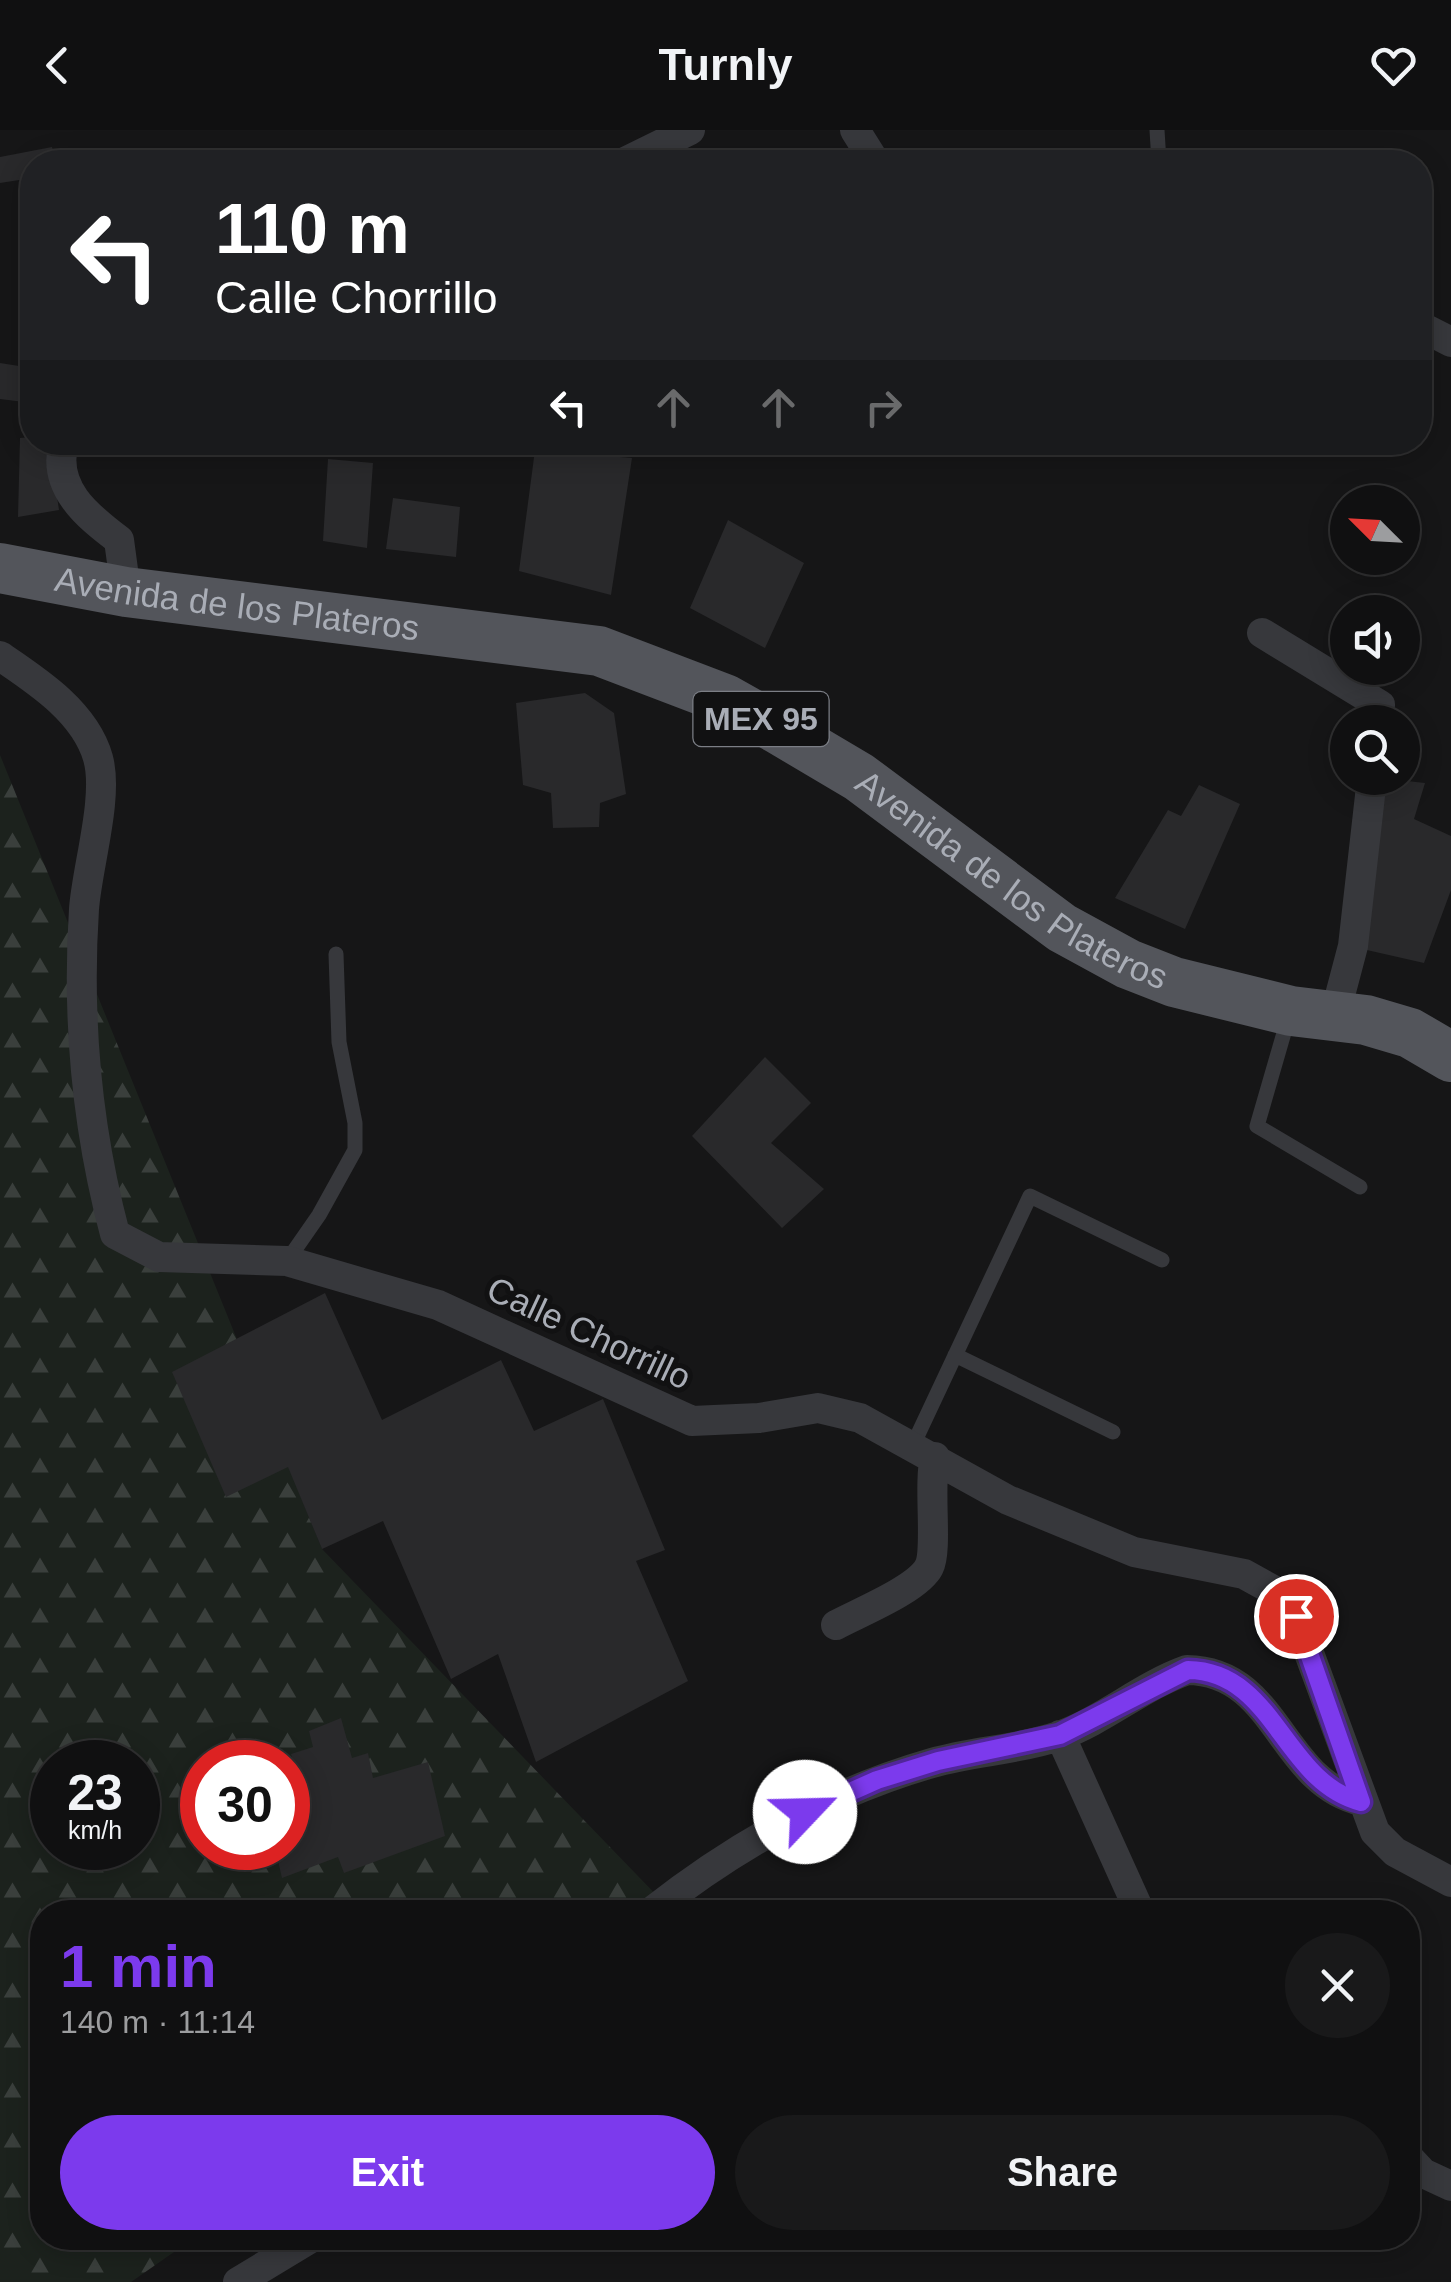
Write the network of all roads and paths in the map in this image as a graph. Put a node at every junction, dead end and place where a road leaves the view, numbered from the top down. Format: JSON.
{"nodes":[{"id":1,"x":690,"y":130,"type":"edge"},
{"id":2,"x":649,"y":150,"type":"edge"},
{"id":3,"x":61,"y":455,"type":"edge"},
{"id":4,"x":0,"y":568,"type":"edge"},
{"id":5,"x":126,"y":592,"type":"junction"},
{"id":6,"x":1262,"y":633,"type":"dead end"},
{"id":7,"x":0,"y":656,"type":"edge"},
{"id":8,"x":1366,"y":705,"type":"edge"},
{"id":9,"x":1370,"y":795,"type":"edge"},
{"id":10,"x":336,"y":954,"type":"dead end"},
{"id":11,"x":1312,"y":1014,"type":"junction"},
{"id":12,"x":1451,"y":1057,"type":"edge"},
{"id":13,"x":1360,"y":1186,"type":"dead end"},
{"id":14,"x":1162,"y":1260,"type":"dead end"},
{"id":15,"x":287,"y":1261,"type":"junction"},
{"id":16,"x":955,"y":1355,"type":"junction"},
{"id":17,"x":1114,"y":1432,"type":"dead end"},
{"id":18,"x":924,"y":1451,"type":"junction"},
{"id":19,"x":836,"y":1625,"type":"dead end"},
{"id":20,"x":1060,"y":1735,"type":"junction"},
{"id":21,"x":1361,"y":1802,"type":"junction"},
{"id":22,"x":1451,"y":1882,"type":"edge"},
{"id":23,"x":668,"y":1900,"type":"edge"},
{"id":24,"x":1135,"y":1900,"type":"edge"},
{"id":25,"x":1420,"y":2170,"type":"edge"},
{"id":26,"x":1451,"y":2186,"type":"edge"},
{"id":27,"x":291,"y":2250,"type":"edge"},
{"id":28,"x":238,"y":2282,"type":"edge"}],
"edges":[{"from":1,"to":2,"type":"street"},
{"from":3,"to":5,"type":"street"},
{"from":4,"to":5,"type":"main road","name":"Avenida de los Plateros","number":"MEX 95"},
{"from":5,"to":11,"type":"main road","name":"Avenida de los Plateros","number":"MEX 95"},
{"from":6,"to":8,"type":"street"},
{"from":7,"to":15,"type":"street","name":"Calle Chorrillo"},
{"from":9,"to":11,"type":"street"},
{"from":10,"to":15,"type":"lane"},
{"from":11,"to":12,"type":"main road","name":"Avenida de los Plateros","number":"MEX 95"},
{"from":11,"to":13,"type":"lane"},
{"from":14,"to":16,"type":"lane"},
{"from":15,"to":18,"type":"street","name":"Calle Chorrillo"},
{"from":16,"to":17,"type":"lane"},
{"from":16,"to":18,"type":"lane"},
{"from":18,"to":19,"type":"street"},
{"from":18,"to":21,"type":"street","name":"Calle Chorrillo"},
{"from":20,"to":21,"type":"street"},
{"from":20,"to":23,"type":"street"},
{"from":20,"to":24,"type":"street"},
{"from":21,"to":22,"type":"street","name":"Calle Chorrillo"},
{"from":25,"to":26,"type":"street"},
{"from":27,"to":28,"type":"street"}]}
